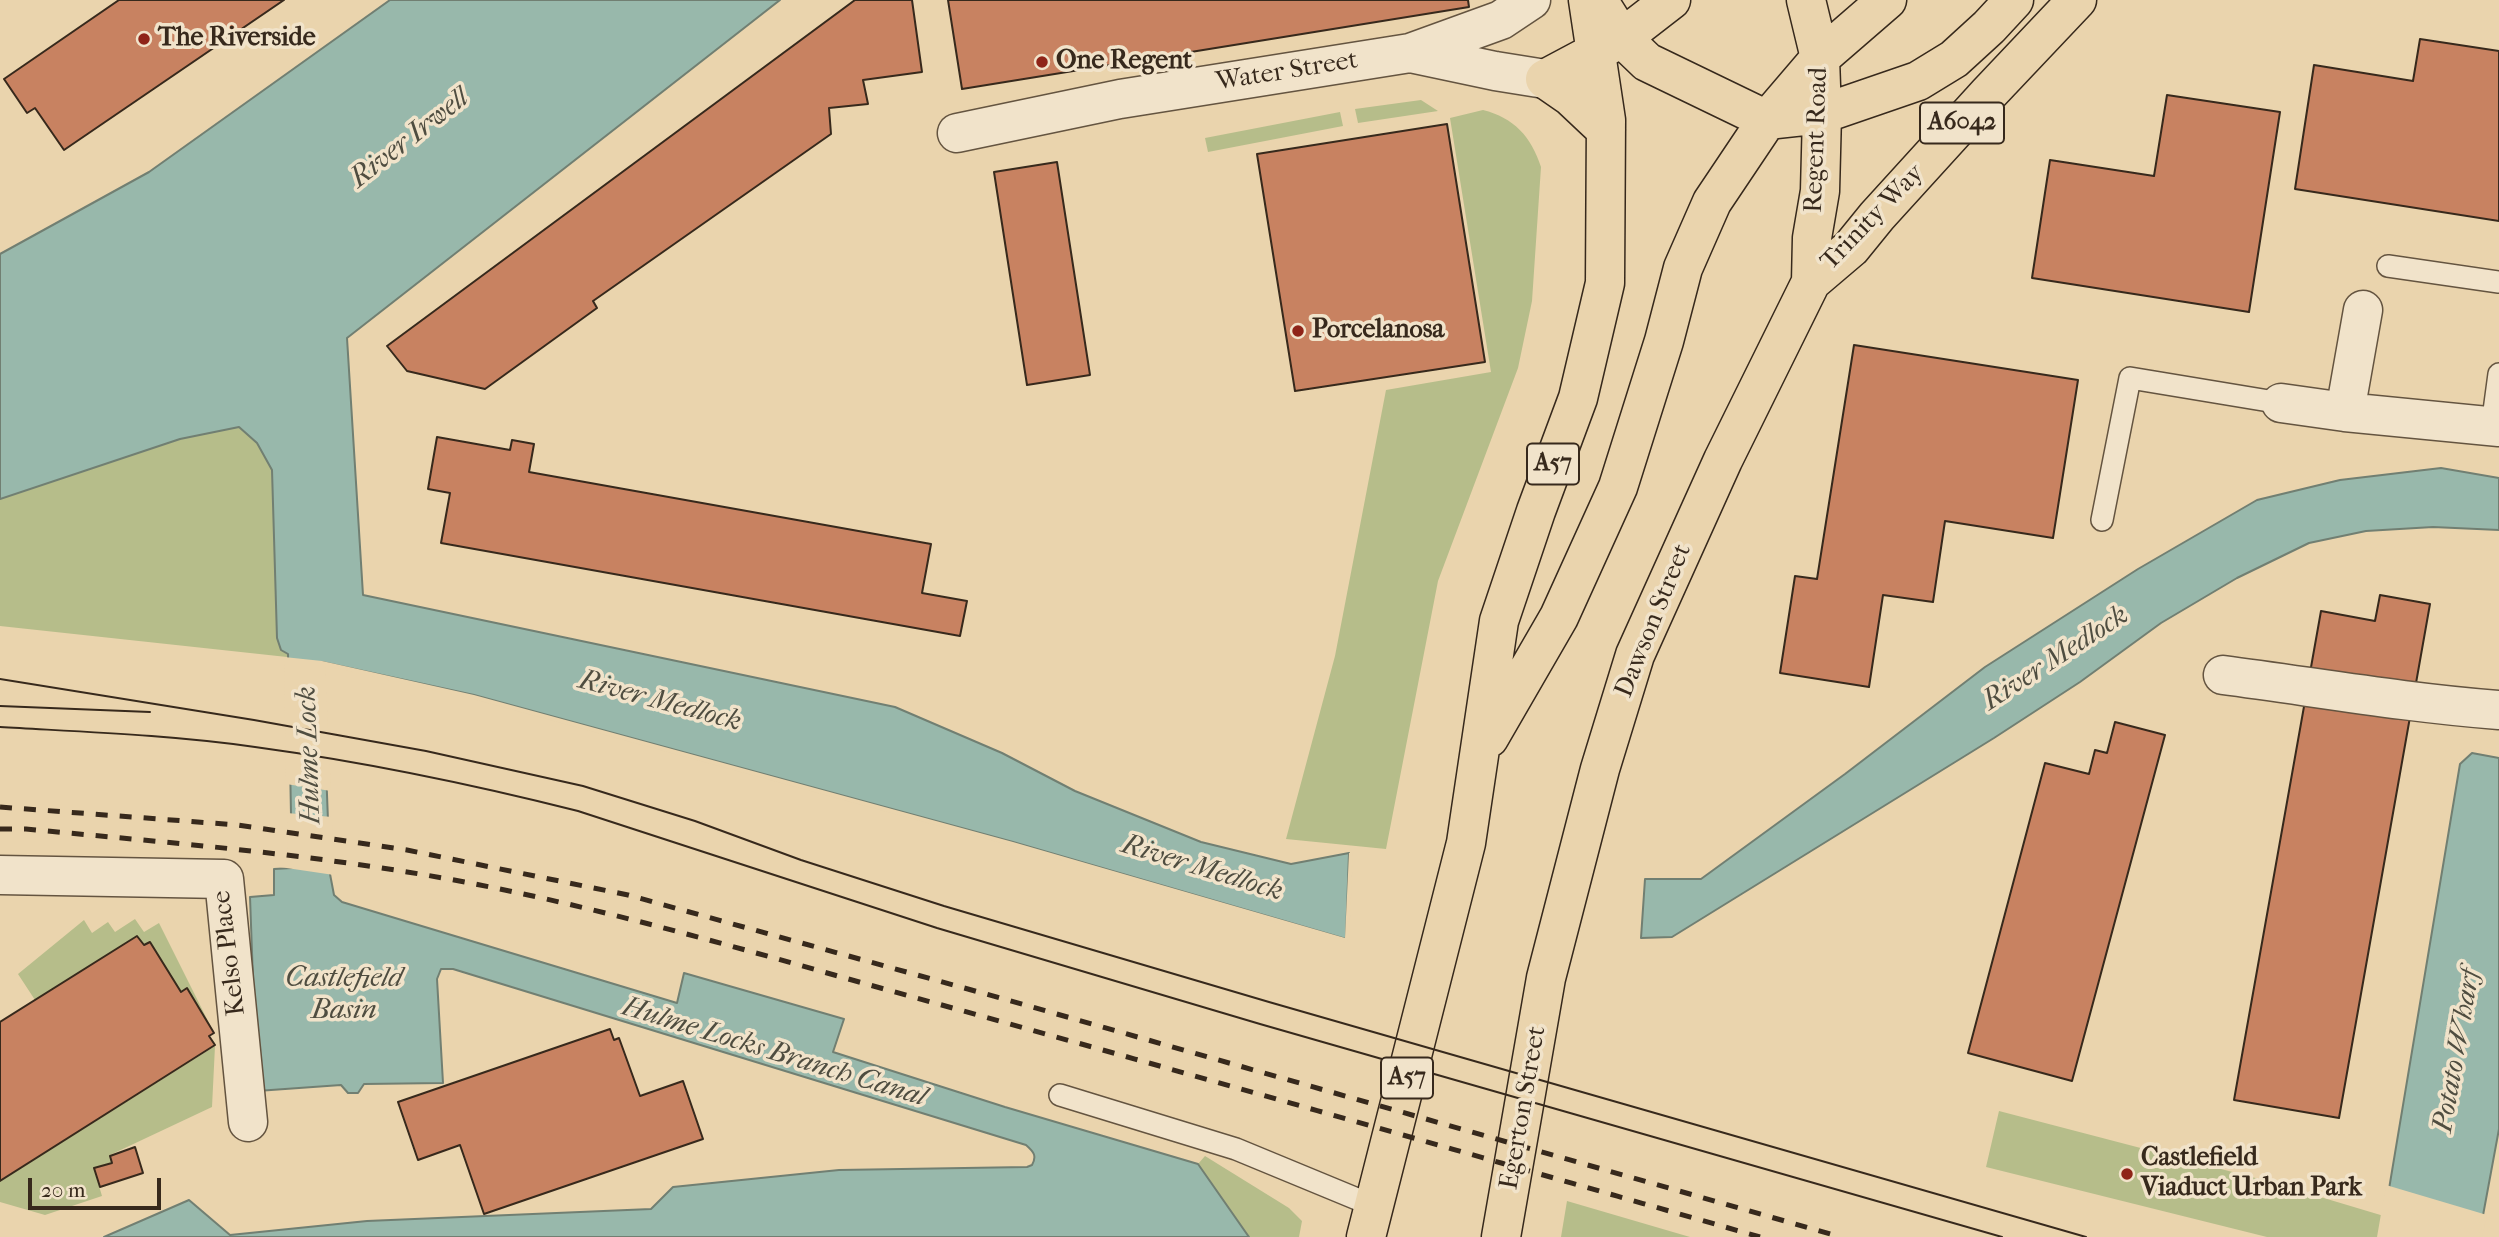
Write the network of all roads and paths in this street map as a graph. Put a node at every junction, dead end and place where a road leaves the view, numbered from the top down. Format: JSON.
{"nodes":[{"id":1,"x":1531,"y":0,"type":"edge"},
{"id":2,"x":1588,"y":0,"type":"edge"},
{"id":3,"x":1598,"y":0,"type":"edge"},
{"id":4,"x":1671,"y":0,"type":"edge"},
{"id":5,"x":1806,"y":0,"type":"edge"},
{"id":6,"x":1887,"y":0,"type":"edge"},
{"id":7,"x":2014,"y":0,"type":"edge"},
{"id":8,"x":2077,"y":0,"type":"edge"},
{"id":9,"x":1410,"y":53,"type":"junction"},
{"id":10,"x":1606,"y":56,"type":"junction"},
{"id":11,"x":1820,"y":58,"type":"junction"},
{"id":12,"x":1545,"y":79,"type":"junction"},
{"id":13,"x":1822,"y":114,"type":"junction"},
{"id":14,"x":1767,"y":120,"type":"junction"},
{"id":15,"x":1606,"y":130,"type":"junction"},
{"id":16,"x":957,"y":133,"type":"dead end"},
{"id":17,"x":2388,"y":266,"type":"dead end"},
{"id":18,"x":1811,"y":282,"type":"junction"},
{"id":19,"x":2499,"y":282,"type":"edge"},
{"id":20,"x":2363,"y":310,"type":"dead end"},
{"id":21,"x":2499,"y":374,"type":"edge"},
{"id":22,"x":2281,"y":403,"type":"joint"},
{"id":23,"x":2345,"y":412,"type":"junction"},
{"id":24,"x":2496,"y":426,"type":"edge"},
{"id":25,"x":2102,"y":520,"type":"dead end"},
{"id":26,"x":2222,"y":675,"type":"dead end"},
{"id":27,"x":2499,"y":710,"type":"edge"},
{"id":28,"x":1479,"y":755,"type":"junction"},
{"id":29,"x":0,"y":875,"type":"edge"},
{"id":30,"x":1546,"y":978,"type":"joint"},
{"id":31,"x":1060,"y":1095,"type":"dead end"},
{"id":32,"x":248,"y":1122,"type":"dead end"},
{"id":33,"x":1369,"y":1226,"type":"edge"},
{"id":34,"x":1501,"y":1237,"type":"edge"}],
"edges":[{"from":1,"to":9,"type":"street","name":"Water Street"},
{"from":2,"to":10,"type":"highway","number":"A57"},
{"from":3,"to":10,"type":"highway"},
{"from":4,"to":10,"type":"highway"},
{"from":5,"to":11,"type":"highway","name":"Regent Road"},
{"from":6,"to":11,"type":"highway"},
{"from":7,"to":13,"type":"highway","number":"A6042"},
{"from":8,"to":18,"type":"highway","name":"Trinity Way","number":"A6042"},
{"from":9,"to":12,"type":"street","name":"Water Street"},
{"from":9,"to":16,"type":"street","name":"Water Street"},
{"from":10,"to":12,"type":"highway"},
{"from":10,"to":14,"type":"highway"},
{"from":10,"to":15,"type":"highway","number":"A57"},
{"from":11,"to":13,"type":"highway","name":"Regent Road"},
{"from":11,"to":14,"type":"highway"},
{"from":12,"to":15,"type":"highway"},
{"from":13,"to":14,"type":"highway","number":"A6042"},
{"from":13,"to":18,"type":"highway","name":"Regent Road"},
{"from":14,"to":28,"type":"highway","number":"A57"},
{"from":15,"to":28,"type":"highway","number":"A57"},
{"from":17,"to":19,"type":"lane"},
{"from":18,"to":30,"type":"highway","name":"Dawson Street"},
{"from":20,"to":23,"type":"street"},
{"from":21,"to":24,"type":"lane"},
{"from":22,"to":23,"type":"street"},
{"from":22,"to":25,"type":"lane"},
{"from":23,"to":24,"type":"street"},
{"from":26,"to":27,"type":"street"},
{"from":28,"to":33,"type":"highway","number":"A57"},
{"from":29,"to":32,"type":"street","name":"Kelso Place"},
{"from":30,"to":34,"type":"highway","name":"Egerton Street"},
{"from":31,"to":33,"type":"lane"}]}
